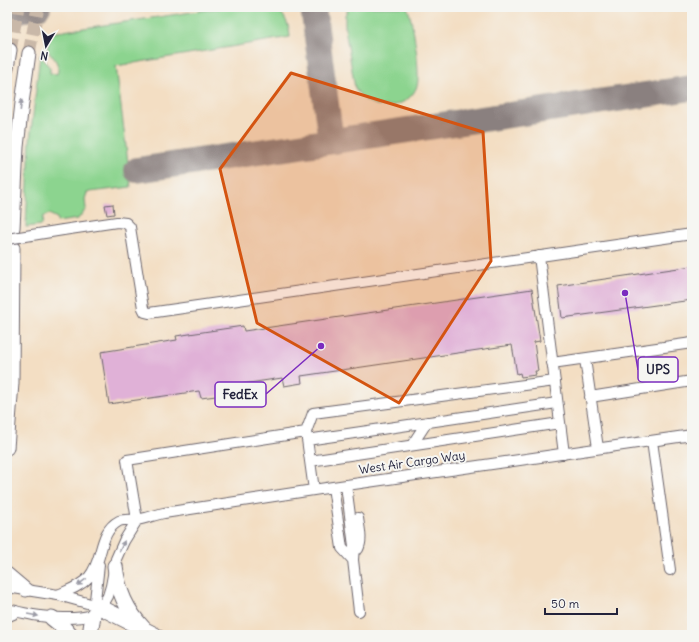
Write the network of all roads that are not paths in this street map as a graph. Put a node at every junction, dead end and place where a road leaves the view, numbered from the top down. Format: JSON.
{"nodes":[{"id":1,"x":10,"y":50,"type":"dead end"},
{"id":2,"x":29,"y":53,"type":"tunnel mouth"},
{"id":3,"x":7,"y":68,"type":"edge"},
{"id":4,"x":692,"y":234,"type":"edge"},
{"id":5,"x":11,"y":238,"type":"edge"},
{"id":6,"x":539,"y":256,"type":"junction"},
{"id":7,"x":692,"y":343,"type":"edge"},
{"id":8,"x":585,"y":358,"type":"junction"},
{"id":9,"x":552,"y":363,"type":"junction"},
{"id":10,"x":555,"y":381,"type":"junction"},
{"id":11,"x":692,"y":381,"type":"edge"},
{"id":12,"x":10,"y":383,"type":"edge"},
{"id":13,"x":590,"y":397,"type":"junction"},
{"id":14,"x":557,"y":403,"type":"junction"},
{"id":15,"x":426,"y":422,"type":"junction"},
{"id":16,"x":560,"y":423,"type":"junction"},
{"id":17,"x":692,"y":435,"type":"edge"},
{"id":18,"x":307,"y":436,"type":"junction"},
{"id":19,"x":652,"y":441,"type":"junction"},
{"id":20,"x":412,"y":446,"type":"junction"},
{"id":21,"x":7,"y":448,"type":"edge"},
{"id":22,"x":598,"y":448,"type":"junction"},
{"id":23,"x":564,"y":454,"type":"junction"},
{"id":24,"x":310,"y":461,"type":"junction"},
{"id":25,"x":343,"y":485,"type":"junction"},
{"id":26,"x":314,"y":490,"type":"junction"},
{"id":27,"x":137,"y":520,"type":"junction"},
{"id":28,"x":353,"y":560,"type":"junction"},
{"id":29,"x":99,"y":561,"type":"junction"},
{"id":30,"x":115,"y":566,"type":"junction"},
{"id":31,"x":670,"y":570,"type":"dead end"},
{"id":32,"x":7,"y":574,"type":"edge"},
{"id":33,"x":7,"y":587,"type":"edge"},
{"id":34,"x":26,"y":590,"type":"junction"},
{"id":35,"x":58,"y":596,"type":"junction"},
{"id":36,"x":96,"y":610,"type":"junction"},
{"id":37,"x":358,"y":611,"type":"dead end"},
{"id":38,"x":9,"y":612,"type":"edge"},
{"id":39,"x":52,"y":618,"type":"junction"},
{"id":40,"x":149,"y":632,"type":"edge"},
{"id":41,"x":70,"y":635,"type":"edge"},
{"id":42,"x":90,"y":635,"type":"edge"}],
"edges":[{"from":1,"to":3,"type":"main road"},
{"from":5,"to":2,"type":"main road","one_way":true},
{"from":4,"to":6,"type":"street"},
{"from":5,"to":6,"type":"street","bridge":true},
{"from":5,"to":12,"type":"main road"},
{"from":6,"to":9,"type":"street"},
{"from":7,"to":8,"type":"street"},
{"from":8,"to":9,"type":"street"},
{"from":8,"to":13,"type":"street"},
{"from":9,"to":10,"type":"street"},
{"from":10,"to":14,"type":"street"},
{"from":10,"to":18,"type":"street"},
{"from":11,"to":13,"type":"street"},
{"from":12,"to":21,"type":"main road"},
{"from":13,"to":22,"type":"street"},
{"from":14,"to":15,"type":"street"},
{"from":14,"to":16,"type":"street"},
{"from":15,"to":18,"type":"street"},
{"from":15,"to":20,"type":"street"},
{"from":16,"to":20,"type":"street"},
{"from":16,"to":23,"type":"street"},
{"from":17,"to":19,"type":"street","name":"West Air Cargo Way"},
{"from":18,"to":24,"type":"street"},
{"from":18,"to":27,"type":"street"},
{"from":19,"to":22,"type":"street","name":"West Air Cargo Way"},
{"from":19,"to":31,"type":"street"},
{"from":20,"to":24,"type":"street"},
{"from":22,"to":23,"type":"street","name":"West Air Cargo Way"},
{"from":23,"to":25,"type":"street","name":"West Air Cargo Way"},
{"from":24,"to":26,"type":"street"},
{"from":25,"to":26,"type":"street","name":"West Air Cargo Way"},
{"from":25,"to":28,"type":"street"},
{"from":25,"to":28,"type":"street"},
{"from":26,"to":27,"type":"street","name":"West Air Cargo Way"},
{"from":27,"to":29,"type":"street","name":"West Air Cargo Way"},
{"from":30,"to":27,"type":"street","one_way":true},
{"from":28,"to":37,"type":"street"},
{"from":29,"to":35,"type":"street","name":"West Air Cargo Way","one_way":true},
{"from":29,"to":36,"type":"street"},
{"from":30,"to":36,"type":"street"},
{"from":30,"to":40,"type":"highway"},
{"from":32,"to":34,"type":"main road"},
{"from":33,"to":34,"type":"street"},
{"from":34,"to":35,"type":"street"},
{"from":35,"to":36,"type":"street"},
{"from":36,"to":39,"type":"street"},
{"from":36,"to":40,"type":"highway"},
{"from":36,"to":42,"type":"highway"},
{"from":38,"to":39,"type":"street","one_way":true},
{"from":39,"to":41,"type":"highway"}]}
